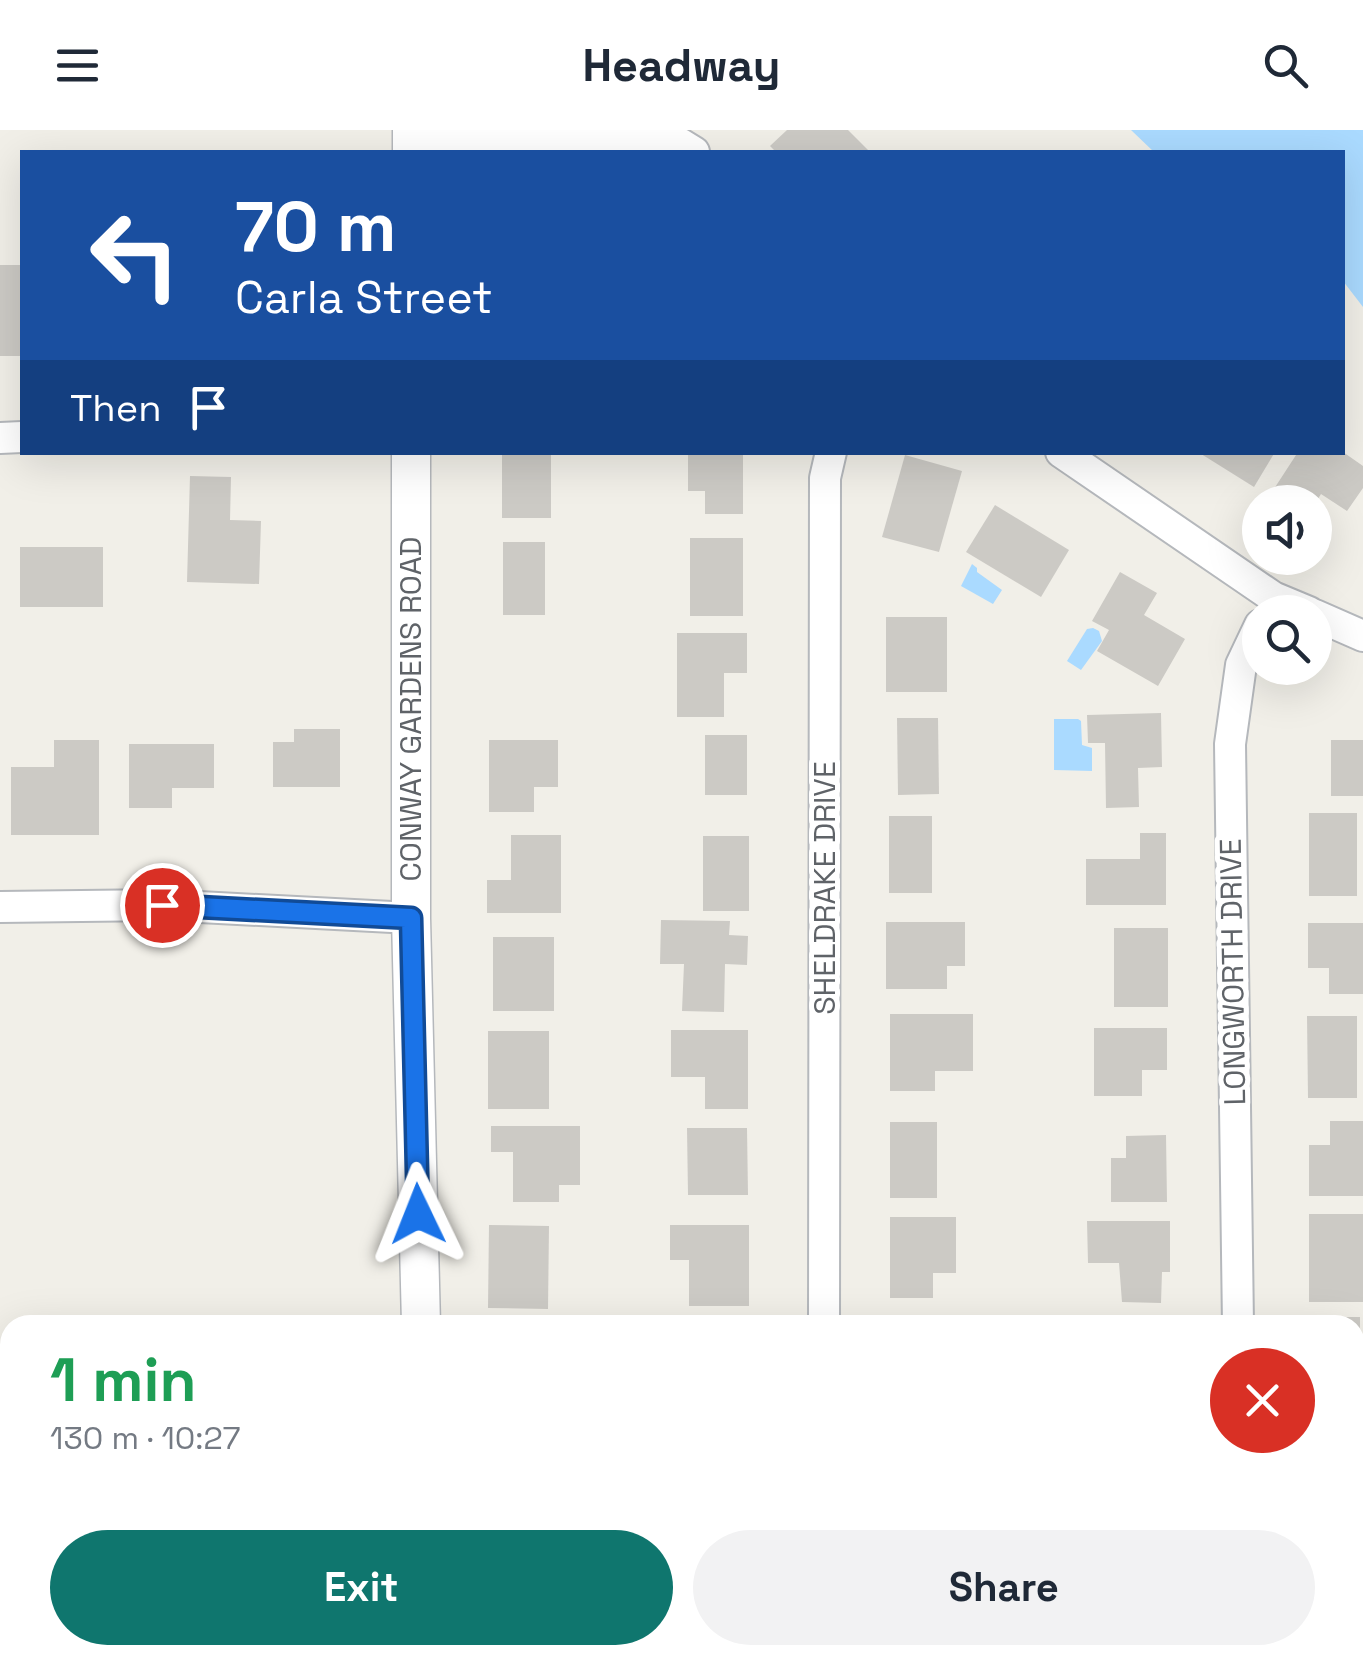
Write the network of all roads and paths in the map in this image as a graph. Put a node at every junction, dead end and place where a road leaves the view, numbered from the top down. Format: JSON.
{"nodes":[{"id":1,"x":412,"y":140,"type":"edge"},
{"id":2,"x":690,"y":150,"type":"edge"},
{"id":3,"x":412,"y":455,"type":"edge"},
{"id":4,"x":830,"y":455,"type":"edge"},
{"id":5,"x":1065,"y":455,"type":"edge"},
{"id":6,"x":1256,"y":595,"type":"edge"},
{"id":7,"x":1332,"y":623,"type":"edge"},
{"id":8,"x":1363,"y":636,"type":"edge"},
{"id":9,"x":1242,"y":663,"type":"edge"},
{"id":10,"x":0,"y":907,"type":"edge"},
{"id":11,"x":411,"y":918,"type":"junction"},
{"id":12,"x":421,"y":1315,"type":"edge"},
{"id":13,"x":824,"y":1315,"type":"edge"},
{"id":14,"x":1238,"y":1315,"type":"edge"}],
"edges":[{"from":1,"to":2,"type":"street"},
{"from":3,"to":11,"type":"street","name":"CONWAY GARDENS ROAD"},
{"from":4,"to":13,"type":"street","name":"SHELDRAKE DRIVE"},
{"from":5,"to":6,"type":"street"},
{"from":7,"to":8,"type":"street"},
{"from":9,"to":14,"type":"street","name":"LONGWORTH DRIVE"},
{"from":10,"to":11,"type":"street"},
{"from":11,"to":12,"type":"street","name":"CONWAY GARDENS ROAD"}]}
